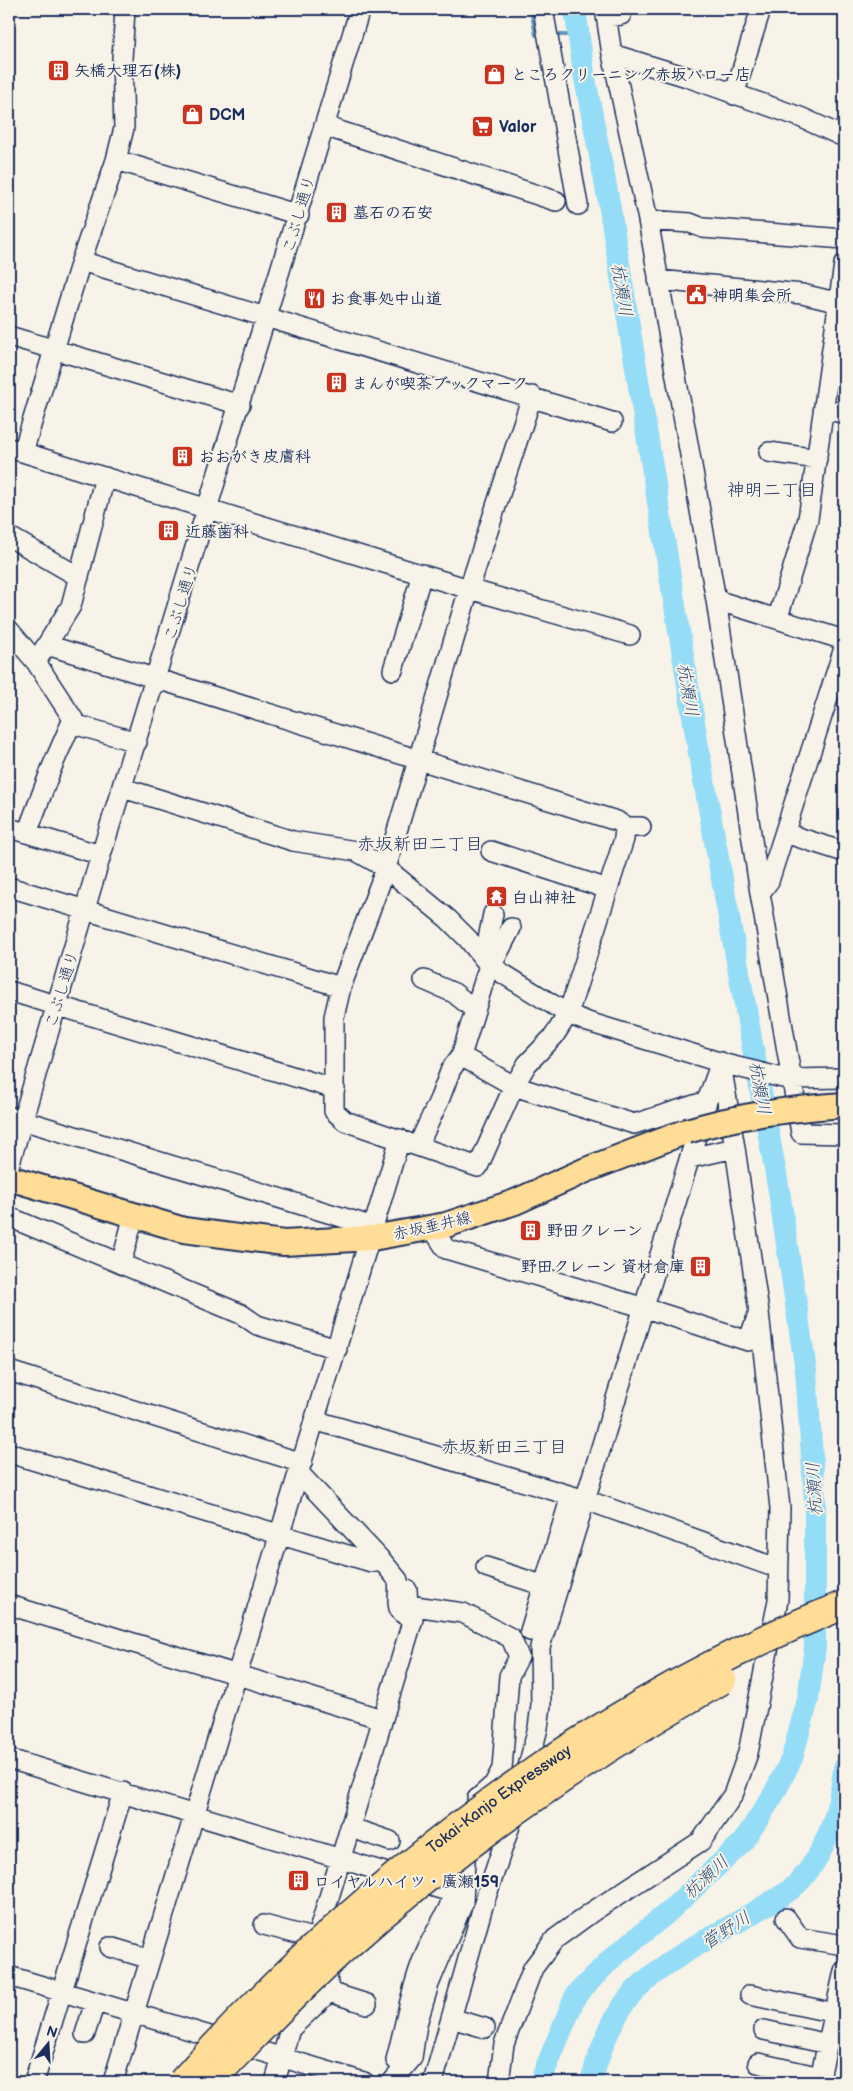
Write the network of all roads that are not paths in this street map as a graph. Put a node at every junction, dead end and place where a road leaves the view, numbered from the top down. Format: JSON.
{"nodes":[{"id":1,"x":125,"y":9,"type":"edge"},
{"id":2,"x":360,"y":9,"type":"edge"},
{"id":3,"x":543,"y":9,"type":"edge"},
{"id":4,"x":761,"y":9,"type":"edge"},
{"id":5,"x":611,"y":12,"type":"edge"},
{"id":6,"x":612,"y":54,"type":"junction"},
{"id":7,"x":734,"y":95,"type":"junction"},
{"id":8,"x":324,"y":126,"type":"junction"},
{"id":9,"x":844,"y":137,"type":"edge"},
{"id":10,"x":116,"y":160,"type":"junction"},
{"id":11,"x":556,"y":201,"type":"dead end"},
{"id":12,"x":578,"y":205,"type":"dead end"},
{"id":13,"x":299,"y":215,"type":"junction"},
{"id":14,"x":648,"y":220,"type":"junction"},
{"id":15,"x":844,"y":239,"type":"edge"},
{"id":16,"x":81,"y":261,"type":"junction"},
{"id":17,"x":844,"y":264,"type":"edge"},
{"id":18,"x":658,"y":280,"type":"junction"},
{"id":19,"x":842,"y":303,"type":"edge"},
{"id":20,"x":267,"y":316,"type":"junction"},
{"id":21,"x":9,"y":336,"type":"edge"},
{"id":22,"x":54,"y":351,"type":"junction"},
{"id":23,"x":532,"y":396,"type":"junction"},
{"id":24,"x":240,"y":406,"type":"junction"},
{"id":25,"x":824,"y":408,"type":"junction"},
{"id":26,"x":844,"y":414,"type":"edge"},
{"id":27,"x":612,"y":422,"type":"dead end"},
{"id":28,"x":16,"y":450,"type":"edge"},
{"id":29,"x":769,"y":452,"type":"dead end"},
{"id":30,"x":817,"y":459,"type":"junction"},
{"id":31,"x":105,"y":477,"type":"junction"},
{"id":32,"x":209,"y":508,"type":"junction"},
{"id":33,"x":10,"y":537,"type":"dead end"},
{"id":34,"x":422,"y":574,"type":"junction"},
{"id":35,"x":79,"y":577,"type":"junction"},
{"id":36,"x":469,"y":589,"type":"junction"},
{"id":37,"x":716,"y":600,"type":"junction"},
{"id":38,"x":778,"y":618,"type":"junction"},
{"id":39,"x":9,"y":630,"type":"edge"},
{"id":40,"x":630,"y":635,"type":"dead end"},
{"id":41,"x":844,"y":640,"type":"edge"},
{"id":42,"x":47,"y":644,"type":"junction"},
{"id":43,"x":844,"y":648,"type":"edge"},
{"id":44,"x":36,"y":662,"type":"junction"},
{"id":45,"x":393,"y":670,"type":"dead end"},
{"id":46,"x":156,"y":679,"type":"junction"},
{"id":47,"x":73,"y":719,"type":"junction"},
{"id":48,"x":136,"y":742,"type":"junction"},
{"id":49,"x":420,"y":760,"type":"junction"},
{"id":50,"x":123,"y":788,"type":"junction"},
{"id":51,"x":9,"y":828,"type":"edge"},
{"id":52,"x":785,"y":832,"type":"junction"},
{"id":53,"x":28,"y":833,"type":"junction"},
{"id":54,"x":491,"y":851,"type":"dead end"},
{"id":55,"x":844,"y":852,"type":"edge"},
{"id":56,"x":101,"y":855,"type":"junction"},
{"id":57,"x":386,"y":868,"type":"junction"},
{"id":58,"x":9,"y":887,"type":"edge"},
{"id":59,"x":608,"y":889,"type":"junction"},
{"id":60,"x":760,"y":893,"type":"junction"},
{"id":61,"x":85,"y":910,"type":"junction"},
{"id":62,"x":493,"y":914,"type":"dead end"},
{"id":63,"x":511,"y":928,"type":"dead end"},
{"id":64,"x":488,"y":964,"type":"junction"},
{"id":65,"x":424,"y":980,"type":"dead end"},
{"id":66,"x":341,"y":987,"type":"junction"},
{"id":67,"x":9,"y":991,"type":"edge"},
{"id":68,"x":56,"y":1005,"type":"junction"},
{"id":69,"x":475,"y":1010,"type":"junction"},
{"id":70,"x":568,"y":1014,"type":"junction"},
{"id":71,"x":461,"y":1056,"type":"junction"},
{"id":72,"x":725,"y":1064,"type":"junction"},
{"id":73,"x":844,"y":1078,"type":"edge"},
{"id":74,"x":787,"y":1079,"type":"junction"},
{"id":75,"x":514,"y":1086,"type":"junction"},
{"id":76,"x":334,"y":1089,"type":"junction"},
{"id":77,"x":707,"y":1101,"type":"junction"},
{"id":78,"x":844,"y":1105,"type":"edge"},
{"id":79,"x":15,"y":1118,"type":"edge"},
{"id":80,"x":844,"y":1134,"type":"edge"},
{"id":81,"x":400,"y":1139,"type":"junction"},
{"id":82,"x":418,"y":1146,"type":"junction"},
{"id":83,"x":735,"y":1148,"type":"junction"},
{"id":84,"x":690,"y":1158,"type":"junction"},
{"id":85,"x":9,"y":1166,"type":"edge"},
{"id":86,"x":9,"y":1178,"type":"edge"},
{"id":87,"x":134,"y":1215,"type":"junction"},
{"id":88,"x":9,"y":1217,"type":"edge"},
{"id":89,"x":432,"y":1228,"type":"junction"},
{"id":90,"x":372,"y":1238,"type":"junction"},
{"id":91,"x":121,"y":1264,"type":"junction"},
{"id":92,"x":645,"y":1308,"type":"junction"},
{"id":93,"x":759,"y":1312,"type":"junction"},
{"id":94,"x":336,"y":1349,"type":"junction"},
{"id":95,"x":9,"y":1371,"type":"edge"},
{"id":96,"x":314,"y":1420,"type":"junction"},
{"id":97,"x":9,"y":1453,"type":"edge"},
{"id":98,"x":300,"y":1468,"type":"junction"},
{"id":99,"x":579,"y":1498,"type":"junction"},
{"id":100,"x":281,"y":1534,"type":"junction"},
{"id":101,"x":382,"y":1562,"type":"junction"},
{"id":102,"x":768,"y":1565,"type":"dead end"},
{"id":103,"x":486,"y":1567,"type":"dead end"},
{"id":104,"x":398,"y":1580,"type":"junction"},
{"id":105,"x":545,"y":1586,"type":"junction"},
{"id":106,"x":9,"y":1605,"type":"edge"},
{"id":107,"x":844,"y":1605,"type":"edge"},
{"id":108,"x":844,"y":1618,"type":"edge"},
{"id":109,"x":530,"y":1631,"type":"dead end"},
{"id":110,"x":238,"y":1674,"type":"junction"},
{"id":111,"x":382,"y":1718,"type":"junction"},
{"id":112,"x":9,"y":1759,"type":"edge"},
{"id":113,"x":122,"y":1792,"type":"junction"},
{"id":114,"x":195,"y":1814,"type":"junction"},
{"id":115,"x":349,"y":1827,"type":"junction"},
{"id":116,"x":390,"y":1841,"type":"dead end"},
{"id":117,"x":340,"y":1858,"type":"junction"},
{"id":118,"x":786,"y":1918,"type":"dead end"},
{"id":119,"x":322,"y":1920,"type":"junction"},
{"id":120,"x":264,"y":1925,"type":"dead end"},
{"id":121,"x":316,"y":1939,"type":"junction"},
{"id":122,"x":844,"y":1945,"type":"edge"},
{"id":123,"x":110,"y":1947,"type":"dead end"},
{"id":124,"x":150,"y":1959,"type":"junction"},
{"id":125,"x":844,"y":1971,"type":"edge"},
{"id":126,"x":9,"y":1976,"type":"edge"},
{"id":127,"x":61,"y":1992,"type":"junction"},
{"id":128,"x":329,"y":1992,"type":"junction"},
{"id":129,"x":750,"y":1995,"type":"dead end"},
{"id":130,"x":95,"y":2002,"type":"junction"},
{"id":131,"x":367,"y":2004,"type":"dead end"},
{"id":132,"x":835,"y":2013,"type":"junction"},
{"id":133,"x":133,"y":2014,"type":"junction"},
{"id":134,"x":451,"y":2018,"type":"junction"},
{"id":135,"x":485,"y":2028,"type":"dead end"},
{"id":136,"x":290,"y":2029,"type":"junction"},
{"id":137,"x":764,"y":2030,"type":"dead end"},
{"id":138,"x":85,"y":2034,"type":"dead end"},
{"id":139,"x":828,"y":2044,"type":"junction"},
{"id":140,"x":282,"y":2059,"type":"junction"},
{"id":141,"x":396,"y":2060,"type":"junction"},
{"id":142,"x":758,"y":2063,"type":"dead end"},
{"id":143,"x":820,"y":2080,"type":"edge"},
{"id":144,"x":439,"y":2081,"type":"edge"},
{"id":145,"x":34,"y":2082,"type":"edge"},
{"id":146,"x":113,"y":2082,"type":"edge"},
{"id":147,"x":182,"y":2082,"type":"edge"},
{"id":148,"x":210,"y":2082,"type":"edge"},
{"id":149,"x":275,"y":2082,"type":"edge"},
{"id":150,"x":364,"y":2082,"type":"edge"},
{"id":151,"x":380,"y":2082,"type":"edge"},
{"id":152,"x":392,"y":2082,"type":"edge"},
{"id":153,"x":499,"y":2082,"type":"edge"}],
"edges":[{"from":1,"to":10,"type":"street"},
{"from":2,"to":8,"type":"street","name":"こぶし通り"},
{"from":3,"to":12,"type":"street"},
{"from":4,"to":7,"type":"street"},
{"from":5,"to":6,"type":"street"},
{"from":6,"to":7,"type":"street"},
{"from":6,"to":14,"type":"street"},
{"from":7,"to":9,"type":"street"},
{"from":8,"to":11,"type":"street"},
{"from":8,"to":13,"type":"street","name":"こぶし通り"},
{"from":10,"to":13,"type":"street"},
{"from":10,"to":16,"type":"street"},
{"from":13,"to":20,"type":"street","name":"こぶし通り"},
{"from":14,"to":15,"type":"street"},
{"from":14,"to":18,"type":"street"},
{"from":16,"to":20,"type":"street"},
{"from":16,"to":22,"type":"street"},
{"from":17,"to":19,"type":"street"},
{"from":18,"to":19,"type":"street"},
{"from":18,"to":37,"type":"street"},
{"from":19,"to":25,"type":"street"},
{"from":20,"to":23,"type":"street"},
{"from":20,"to":24,"type":"street","name":"こぶし通り"},
{"from":21,"to":22,"type":"street"},
{"from":22,"to":24,"type":"street"},
{"from":22,"to":28,"type":"street"},
{"from":23,"to":27,"type":"street"},
{"from":23,"to":36,"type":"street"},
{"from":24,"to":32,"type":"street","name":"こぶし通り"},
{"from":25,"to":26,"type":"street"},
{"from":25,"to":30,"type":"street"},
{"from":28,"to":31,"type":"street"},
{"from":29,"to":30,"type":"street"},
{"from":30,"to":38,"type":"street"},
{"from":31,"to":32,"type":"street"},
{"from":31,"to":35,"type":"street"},
{"from":32,"to":34,"type":"street"},
{"from":32,"to":46,"type":"street","name":"こぶし通り"},
{"from":33,"to":35,"type":"street"},
{"from":34,"to":36,"type":"street"},
{"from":34,"to":45,"type":"street"},
{"from":35,"to":42,"type":"street"},
{"from":36,"to":40,"type":"street"},
{"from":36,"to":49,"type":"street"},
{"from":37,"to":38,"type":"street"},
{"from":37,"to":60,"type":"street"},
{"from":38,"to":41,"type":"street"},
{"from":39,"to":44,"type":"street"},
{"from":42,"to":44,"type":"street"},
{"from":42,"to":46,"type":"street"},
{"from":43,"to":52,"type":"street"},
{"from":44,"to":47,"type":"street"},
{"from":46,"to":48,"type":"street","name":"こぶし通り"},
{"from":46,"to":49,"type":"street"},
{"from":47,"to":48,"type":"street"},
{"from":47,"to":53,"type":"street"},
{"from":48,"to":50,"type":"street","name":"こぶし通り"},
{"from":49,"to":57,"type":"street"},
{"from":49,"to":59,"type":"street"},
{"from":50,"to":56,"type":"street","name":"こぶし通り"},
{"from":50,"to":57,"type":"street"},
{"from":51,"to":53,"type":"street"},
{"from":52,"to":55,"type":"street"},
{"from":52,"to":60,"type":"street"},
{"from":53,"to":56,"type":"street"},
{"from":54,"to":59,"type":"street"},
{"from":56,"to":61,"type":"street","name":"こぶし通り"},
{"from":57,"to":64,"type":"street"},
{"from":57,"to":66,"type":"street"},
{"from":58,"to":61,"type":"street"},
{"from":59,"to":70,"type":"street"},
{"from":60,"to":74,"type":"street"},
{"from":61,"to":66,"type":"street"},
{"from":61,"to":68,"type":"street","name":"こぶし通り"},
{"from":62,"to":64,"type":"street"},
{"from":63,"to":64,"type":"street"},
{"from":64,"to":69,"type":"street"},
{"from":64,"to":70,"type":"street"},
{"from":65,"to":69,"type":"street"},
{"from":66,"to":76,"type":"street"},
{"from":67,"to":68,"type":"street"},
{"from":68,"to":76,"type":"street"},
{"from":68,"to":79,"type":"street","name":"こぶし通り"},
{"from":69,"to":71,"type":"street"},
{"from":70,"to":72,"type":"street"},
{"from":70,"to":75,"type":"street"},
{"from":71,"to":75,"type":"street"},
{"from":71,"to":82,"type":"street"},
{"from":72,"to":74,"type":"street"},
{"from":72,"to":77,"type":"street"},
{"from":72,"to":83,"type":"street"},
{"from":73,"to":74,"type":"street"},
{"from":74,"to":80,"type":"street"},
{"from":75,"to":77,"type":"street"},
{"from":75,"to":82,"type":"street"},
{"from":76,"to":81,"type":"street"},
{"from":77,"to":84,"type":"street"},
{"from":78,"to":89,"type":"main road","name":"赤坂垂井線","bridge":true},
{"from":79,"to":85,"type":"street","name":"こぶし通り"},
{"from":79,"to":90,"type":"street"},
{"from":81,"to":82,"type":"street"},
{"from":81,"to":90,"type":"street"},
{"from":83,"to":84,"type":"street"},
{"from":83,"to":93,"type":"street"},
{"from":84,"to":92,"type":"street"},
{"from":86,"to":87,"type":"main road","name":"赤坂垂井線"},
{"from":87,"to":90,"type":"main road","name":"赤坂垂井線"},
{"from":87,"to":91,"type":"street"},
{"from":88,"to":91,"type":"street"},
{"from":89,"to":90,"type":"main road","name":"赤坂垂井線"},
{"from":89,"to":92,"type":"street"},
{"from":90,"to":94,"type":"street"},
{"from":91,"to":94,"type":"street"},
{"from":92,"to":93,"type":"street"},
{"from":92,"to":99,"type":"street"},
{"from":93,"to":153,"type":"street"},
{"from":94,"to":96,"type":"street"},
{"from":95,"to":98,"type":"street"},
{"from":96,"to":98,"type":"street"},
{"from":96,"to":99,"type":"street"},
{"from":97,"to":100,"type":"street"},
{"from":98,"to":100,"type":"street"},
{"from":98,"to":101,"type":"street"},
{"from":99,"to":102,"type":"street"},
{"from":99,"to":105,"type":"street"},
{"from":99,"to":134,"type":"street"},
{"from":100,"to":101,"type":"street"},
{"from":100,"to":110,"type":"street"},
{"from":101,"to":104,"type":"street"},
{"from":103,"to":105,"type":"street"},
{"from":104,"to":111,"type":"street"},
{"from":104,"to":152,"type":"street"},
{"from":105,"to":109,"type":"street"},
{"from":106,"to":110,"type":"street"},
{"from":107,"to":147,"type":"highway","name":"Tokai-Kanjo Expressway","bridge":true},
{"from":108,"to":148,"type":"highway","name":"Tokai-Kanjo Expressway","bridge":true},
{"from":110,"to":111,"type":"street"},
{"from":110,"to":114,"type":"street"},
{"from":111,"to":115,"type":"street"},
{"from":112,"to":113,"type":"street"},
{"from":113,"to":114,"type":"street"},
{"from":113,"to":127,"type":"street"},
{"from":114,"to":117,"type":"street"},
{"from":114,"to":124,"type":"street"},
{"from":115,"to":116,"type":"street"},
{"from":115,"to":117,"type":"street"},
{"from":117,"to":119,"type":"street"},
{"from":117,"to":141,"type":"street"},
{"from":118,"to":122,"type":"street"},
{"from":119,"to":121,"type":"street"},
{"from":119,"to":128,"type":"street"},
{"from":120,"to":121,"type":"street"},
{"from":121,"to":136,"type":"street"},
{"from":123,"to":124,"type":"street"},
{"from":124,"to":133,"type":"street"},
{"from":125,"to":132,"type":"street"},
{"from":126,"to":127,"type":"street"},
{"from":127,"to":130,"type":"street"},
{"from":127,"to":145,"type":"street"},
{"from":128,"to":131,"type":"street"},
{"from":128,"to":136,"type":"street"},
{"from":129,"to":132,"type":"street"},
{"from":130,"to":133,"type":"street"},
{"from":130,"to":138,"type":"street"},
{"from":132,"to":139,"type":"street"},
{"from":133,"to":140,"type":"street"},
{"from":133,"to":146,"type":"street"},
{"from":134,"to":135,"type":"street"},
{"from":134,"to":144,"type":"street"},
{"from":136,"to":140,"type":"street"},
{"from":137,"to":139,"type":"street"},
{"from":139,"to":143,"type":"street"},
{"from":140,"to":149,"type":"street"},
{"from":140,"to":150,"type":"street"},
{"from":141,"to":151,"type":"street"},
{"from":141,"to":152,"type":"street"},
{"from":142,"to":143,"type":"street"}]}
